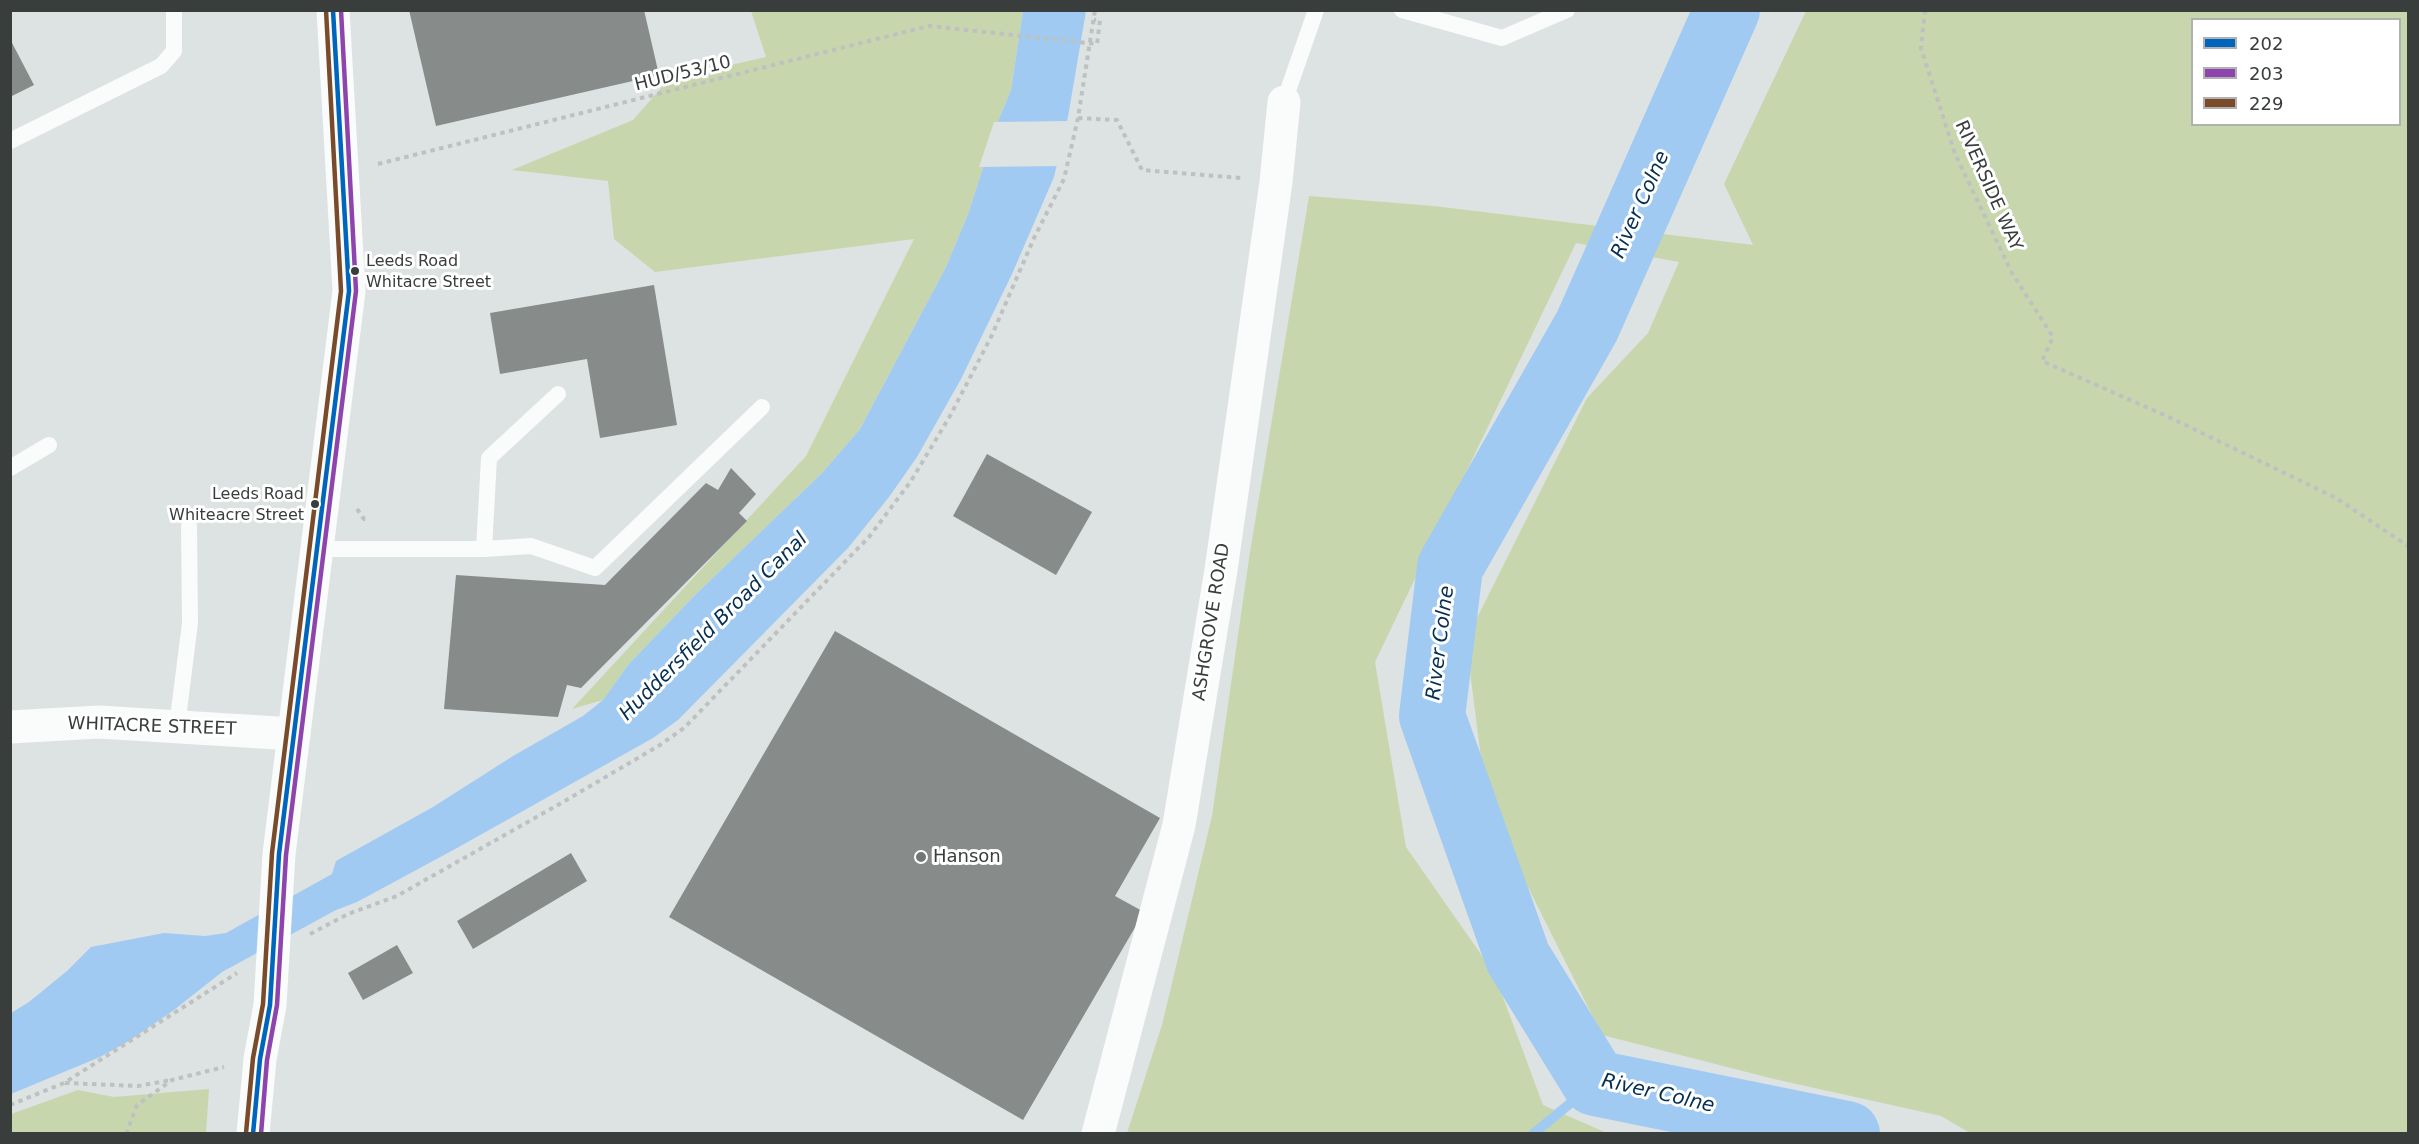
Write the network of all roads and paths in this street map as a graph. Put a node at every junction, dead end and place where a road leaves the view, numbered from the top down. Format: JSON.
{"nodes":[{"id":1,"x":174,"y":10,"type":"edge"},
{"id":2,"x":333,"y":10,"type":"edge"},
{"id":3,"x":1095,"y":10,"type":"edge"},
{"id":4,"x":1316,"y":10,"type":"edge"},
{"id":5,"x":1402,"y":10,"type":"edge"},
{"id":6,"x":1567,"y":10,"type":"edge"},
{"id":7,"x":1925,"y":10,"type":"edge"},
{"id":8,"x":1094,"y":20,"type":"junction"},
{"id":9,"x":1284,"y":102,"type":"joint"},
{"id":10,"x":1077,"y":118,"type":"junction"},
{"id":11,"x":10,"y":141,"type":"edge"},
{"id":12,"x":377,"y":164,"type":"dead end"},
{"id":13,"x":1276,"y":182,"type":"junction"},
{"id":14,"x":558,"y":394,"type":"dead end"},
{"id":15,"x":762,"y":407,"type":"dead end"},
{"id":16,"x":49,"y":445,"type":"dead end"},
{"id":17,"x":10,"y":468,"type":"edge"},
{"id":18,"x":189,"y":526,"type":"dead end"},
{"id":19,"x":2409,"y":546,"type":"edge"},
{"id":20,"x":316,"y":549,"type":"junction"},
{"id":21,"x":484,"y":549,"type":"junction"},
{"id":22,"x":177,"y":726,"type":"junction"},
{"id":23,"x":10,"y":727,"type":"edge"},
{"id":24,"x":294,"y":734,"type":"junction"},
{"id":25,"x":306,"y":936,"type":"dead end"},
{"id":26,"x":243,"y":969,"type":"dead end"},
{"id":27,"x":260,"y":1059,"type":"junction"},
{"id":28,"x":172,"y":1080,"type":"junction"},
{"id":29,"x":64,"y":1083,"type":"junction"},
{"id":30,"x":10,"y":1105,"type":"edge"},
{"id":31,"x":126,"y":1134,"type":"edge"},
{"id":32,"x":253,"y":1134,"type":"edge"},
{"id":33,"x":1098,"y":1134,"type":"edge"}],
"edges":[{"from":1,"to":11,"type":"lane"},
{"from":2,"to":20,"type":"street"},
{"from":3,"to":8,"type":"path"},
{"from":4,"to":9,"type":"lane"},
{"from":5,"to":6,"type":"lane"},
{"from":7,"to":19,"type":"path","name":"RIVERSIDE WAY"},
{"from":8,"to":10,"type":"path"},
{"from":8,"to":12,"type":"path","name":"HUD/53/10"},
{"from":9,"to":13,"type":"street","name":"ASHGROVE ROAD"},
{"from":10,"to":13,"type":"path"},
{"from":10,"to":25,"type":"path"},
{"from":13,"to":33,"type":"street","name":"ASHGROVE ROAD"},
{"from":14,"to":21,"type":"lane"},
{"from":15,"to":21,"type":"lane"},
{"from":16,"to":17,"type":"lane"},
{"from":18,"to":22,"type":"lane"},
{"from":20,"to":21,"type":"lane"},
{"from":20,"to":24,"type":"street"},
{"from":22,"to":23,"type":"street","name":"WHITACRE STREET"},
{"from":22,"to":24,"type":"street","name":"WHITACRE STREET"},
{"from":24,"to":27,"type":"street"},
{"from":26,"to":29,"type":"path"},
{"from":27,"to":28,"type":"path"},
{"from":27,"to":32,"type":"street"},
{"from":28,"to":29,"type":"path"},
{"from":28,"to":31,"type":"path"},
{"from":29,"to":30,"type":"path"}]}
